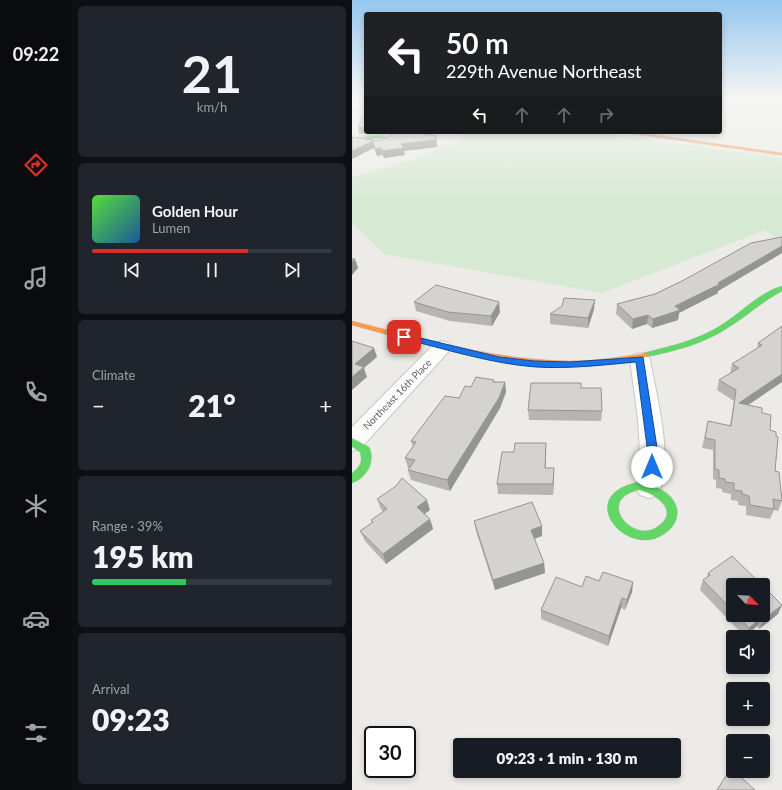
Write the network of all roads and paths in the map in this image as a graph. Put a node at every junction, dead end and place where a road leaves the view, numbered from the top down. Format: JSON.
{"nodes":[{"id":1,"x":645,"y":135,"type":"edge"},
{"id":2,"x":352,"y":139,"type":"edge"},
{"id":3,"x":368,"y":139,"type":"edge"},
{"id":4,"x":782,"y":154,"type":"edge"},
{"id":5,"x":782,"y":288,"type":"edge"},
{"id":6,"x":352,"y":323,"type":"edge"},
{"id":7,"x":442,"y":347,"type":"junction"},
{"id":8,"x":640,"y":359,"type":"junction"},
{"id":9,"x":352,"y":442,"type":"edge"},
{"id":10,"x":352,"y":479,"type":"edge"},
{"id":11,"x":649,"y":488,"type":"junction"}],
"edges":[{"from":1,"to":4,"type":"street"},
{"from":2,"to":3,"type":"street"},
{"from":5,"to":8,"type":"street"},
{"from":6,"to":7,"type":"street"},
{"from":7,"to":8,"type":"street"},
{"from":7,"to":9,"type":"street","name":"Northeast 16th Place"},
{"from":8,"to":11,"type":"street"},
{"from":9,"to":10,"type":"street","name":"Northeast 16th Place"},
{"from":11,"to":11,"type":"street"}]}
